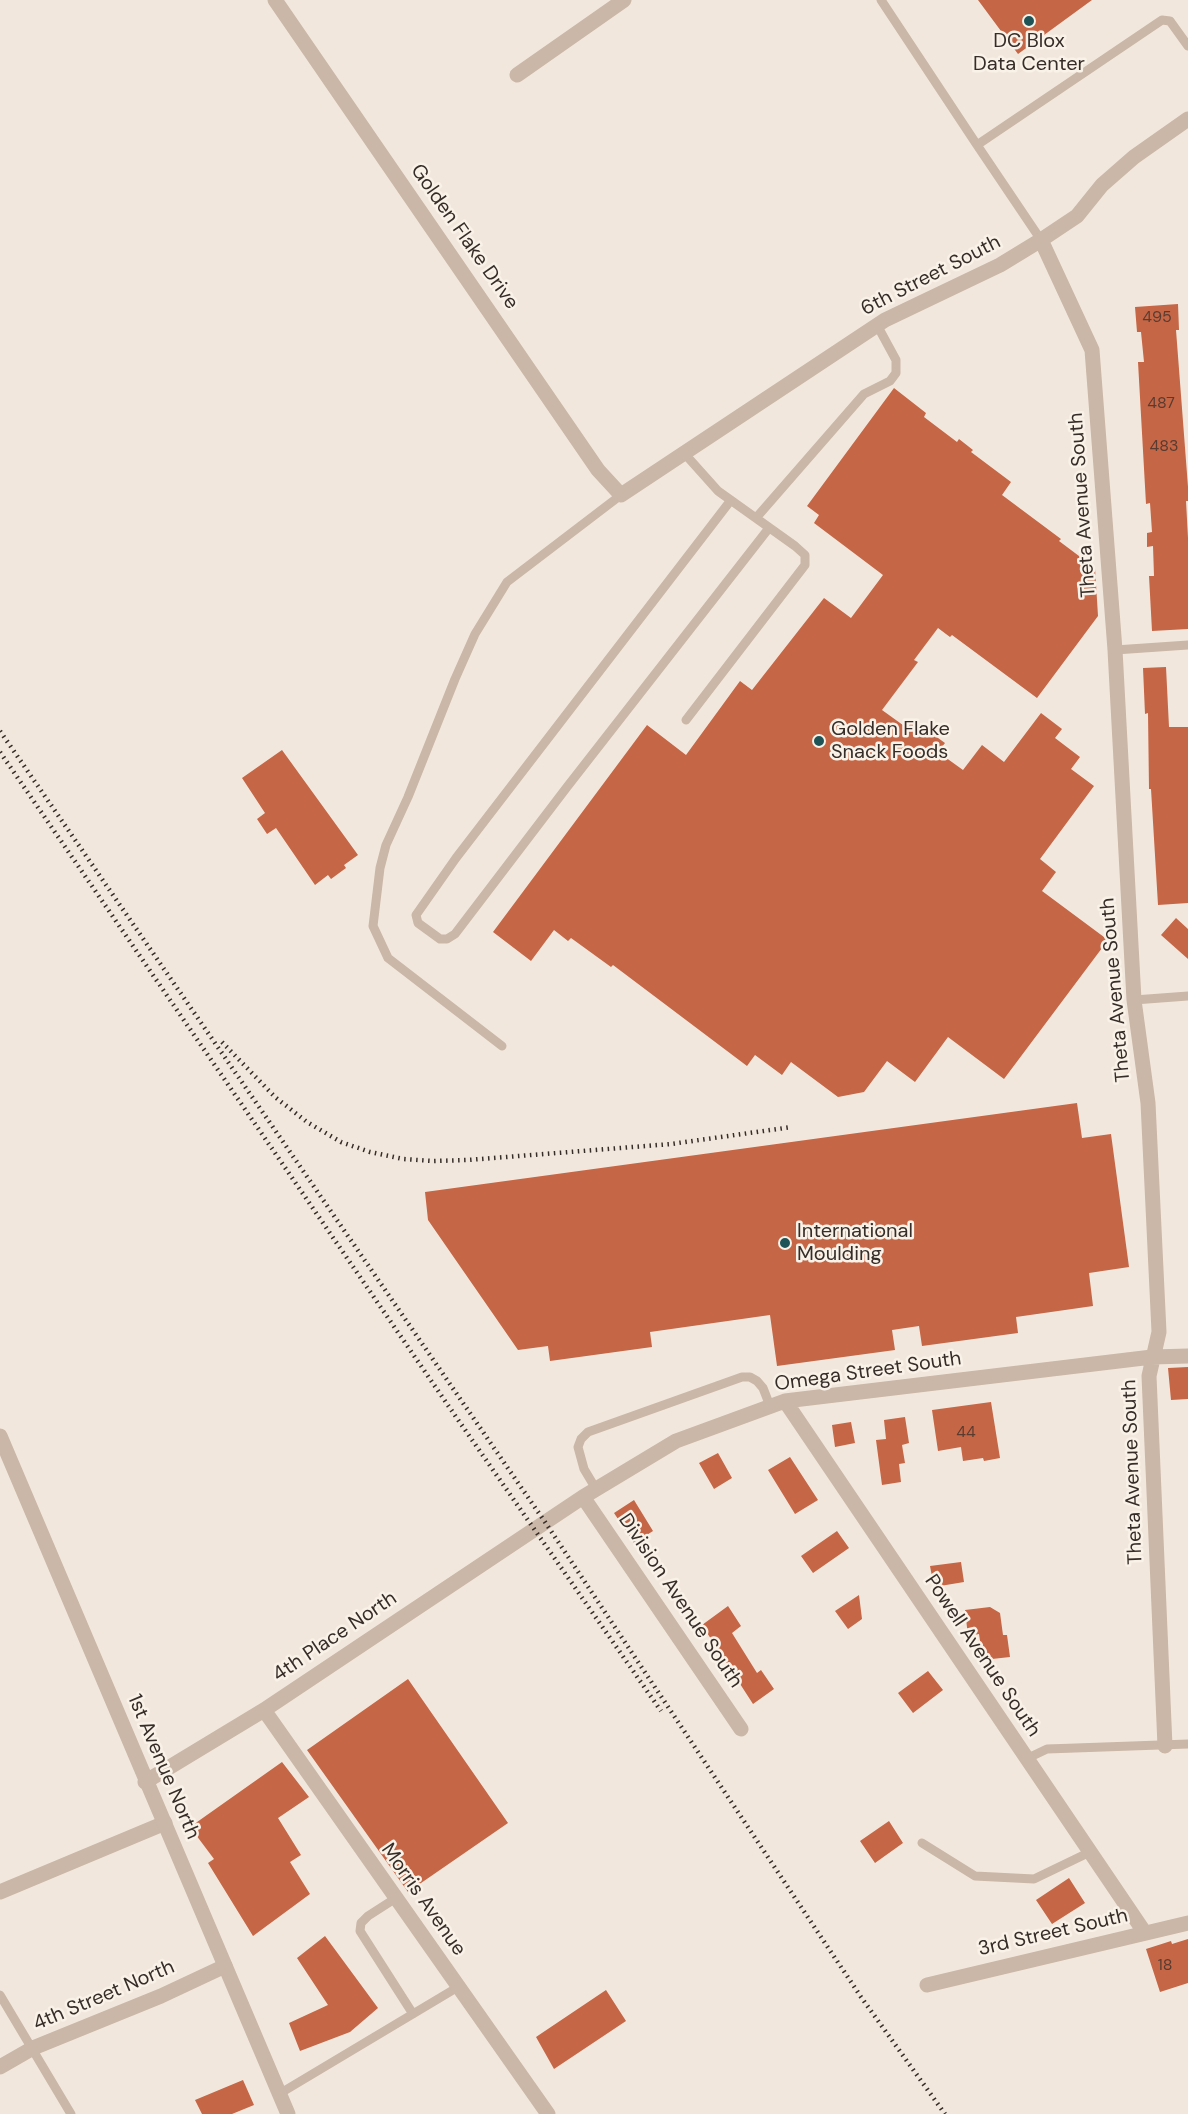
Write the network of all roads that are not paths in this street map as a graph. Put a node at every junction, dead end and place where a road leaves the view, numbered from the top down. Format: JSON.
{"nodes":[{"id":1,"x":275,"y":0,"type":"edge"},
{"id":2,"x":624,"y":0,"type":"edge"},
{"id":3,"x":881,"y":0,"type":"edge"},
{"id":4,"x":1188,"y":46,"type":"edge"},
{"id":5,"x":518,"y":75,"type":"dead end"},
{"id":6,"x":1188,"y":119,"type":"edge"},
{"id":7,"x":977,"y":145,"type":"junction"},
{"id":8,"x":1041,"y":240,"type":"junction"},
{"id":9,"x":877,"y":325,"type":"junction"},
{"id":10,"x":684,"y":453,"type":"junction"},
{"id":11,"x":621,"y":495,"type":"junction"},
{"id":12,"x":731,"y":500,"type":"junction"},
{"id":13,"x":756,"y":518,"type":"junction"},
{"id":14,"x":769,"y":528,"type":"junction"},
{"id":15,"x":1188,"y":645,"type":"edge"},
{"id":16,"x":1115,"y":650,"type":"junction"},
{"id":17,"x":686,"y":720,"type":"dead end"},
{"id":18,"x":1188,"y":996,"type":"edge"},
{"id":19,"x":1134,"y":1000,"type":"junction"},
{"id":20,"x":502,"y":1046,"type":"dead end"},
{"id":21,"x":1188,"y":1356,"type":"edge"},
{"id":22,"x":1152,"y":1357,"type":"junction"},
{"id":23,"x":777,"y":1404,"type":"junction"},
{"id":24,"x":0,"y":1439,"type":"edge"},
{"id":25,"x":590,"y":1493,"type":"junction"},
{"id":26,"x":546,"y":1522,"type":"joint"},
{"id":27,"x":264,"y":1710,"type":"junction"},
{"id":28,"x":741,"y":1729,"type":"dead end"},
{"id":29,"x":1188,"y":1744,"type":"edge"},
{"id":30,"x":1165,"y":1746,"type":"junction"},
{"id":31,"x":1026,"y":1759,"type":"junction"},
{"id":32,"x":146,"y":1782,"type":"junction"},
{"id":33,"x":165,"y":1823,"type":"junction"},
{"id":34,"x":922,"y":1843,"type":"dead end"},
{"id":35,"x":1090,"y":1852,"type":"junction"},
{"id":36,"x":0,"y":1892,"type":"edge"},
{"id":37,"x":396,"y":1898,"type":"junction"},
{"id":38,"x":1188,"y":1923,"type":"edge"},
{"id":39,"x":1145,"y":1933,"type":"junction"},
{"id":40,"x":225,"y":1966,"type":"junction"},
{"id":41,"x":927,"y":1985,"type":"dead end"},
{"id":42,"x":458,"y":1987,"type":"junction"},
{"id":43,"x":0,"y":1995,"type":"edge"},
{"id":44,"x":413,"y":2014,"type":"junction"},
{"id":45,"x":33,"y":2048,"type":"junction"},
{"id":46,"x":0,"y":2067,"type":"edge"},
{"id":47,"x":279,"y":2094,"type":"junction"},
{"id":48,"x":71,"y":2114,"type":"edge"},
{"id":49,"x":288,"y":2114,"type":"edge"},
{"id":50,"x":548,"y":2114,"type":"edge"}],
"edges":[{"from":1,"to":11,"type":"street","name":"Golden Flake Drive"},
{"from":2,"to":5,"type":"street"},
{"from":3,"to":7,"type":"lane"},
{"from":4,"to":7,"type":"lane"},
{"from":6,"to":8,"type":"street","name":"6th Street South"},
{"from":7,"to":8,"type":"lane"},
{"from":8,"to":9,"type":"street","name":"6th Street South"},
{"from":8,"to":16,"type":"street","name":"Theta Avenue South"},
{"from":9,"to":10,"type":"street","name":"6th Street South"},
{"from":9,"to":13,"type":"lane"},
{"from":10,"to":11,"type":"street","name":"6th Street South"},
{"from":10,"to":12,"type":"lane"},
{"from":11,"to":20,"type":"lane"},
{"from":12,"to":13,"type":"lane"},
{"from":12,"to":14,"type":"lane"},
{"from":13,"to":14,"type":"lane"},
{"from":14,"to":17,"type":"lane"},
{"from":15,"to":16,"type":"lane"},
{"from":16,"to":19,"type":"street","name":"Theta Avenue South"},
{"from":18,"to":19,"type":"lane"},
{"from":19,"to":22,"type":"street","name":"Theta Avenue South"},
{"from":21,"to":22,"type":"street","name":"Omega Street South"},
{"from":22,"to":23,"type":"street","name":"Omega Street South"},
{"from":22,"to":30,"type":"street","name":"Theta Avenue South"},
{"from":23,"to":25,"type":"street","name":"Omega Street South"},
{"from":23,"to":25,"type":"lane"},
{"from":23,"to":31,"type":"street","name":"Powell Avenue South"},
{"from":24,"to":32,"type":"street","name":"1st Avenue North"},
{"from":25,"to":26,"type":"street","name":"Omega Street South"},
{"from":25,"to":28,"type":"street","name":"Division Avenue South"},
{"from":26,"to":27,"type":"street","name":"4th Place North"},
{"from":27,"to":32,"type":"street","name":"4th Place North"},
{"from":27,"to":37,"type":"street","name":"Morris Avenue"},
{"from":29,"to":30,"type":"lane"},
{"from":30,"to":31,"type":"lane"},
{"from":31,"to":35,"type":"street","name":"Powell Avenue South"},
{"from":32,"to":33,"type":"street","name":"1st Avenue North"},
{"from":33,"to":36,"type":"street"},
{"from":33,"to":40,"type":"street","name":"1st Avenue North"},
{"from":34,"to":35,"type":"lane"},
{"from":35,"to":39,"type":"street","name":"Powell Avenue South"},
{"from":37,"to":42,"type":"street","name":"Morris Avenue"},
{"from":37,"to":44,"type":"lane"},
{"from":38,"to":39,"type":"street","name":"3rd Street South"},
{"from":39,"to":41,"type":"street","name":"3rd Street South"},
{"from":40,"to":45,"type":"street","name":"4th Street North"},
{"from":40,"to":47,"type":"street","name":"1st Avenue North"},
{"from":42,"to":44,"type":"lane"},
{"from":42,"to":50,"type":"street","name":"Morris Avenue"},
{"from":43,"to":45,"type":"lane"},
{"from":44,"to":47,"type":"lane"},
{"from":45,"to":46,"type":"street","name":"4th Street North"},
{"from":45,"to":48,"type":"lane"},
{"from":47,"to":49,"type":"street","name":"1st Avenue North"}]}
